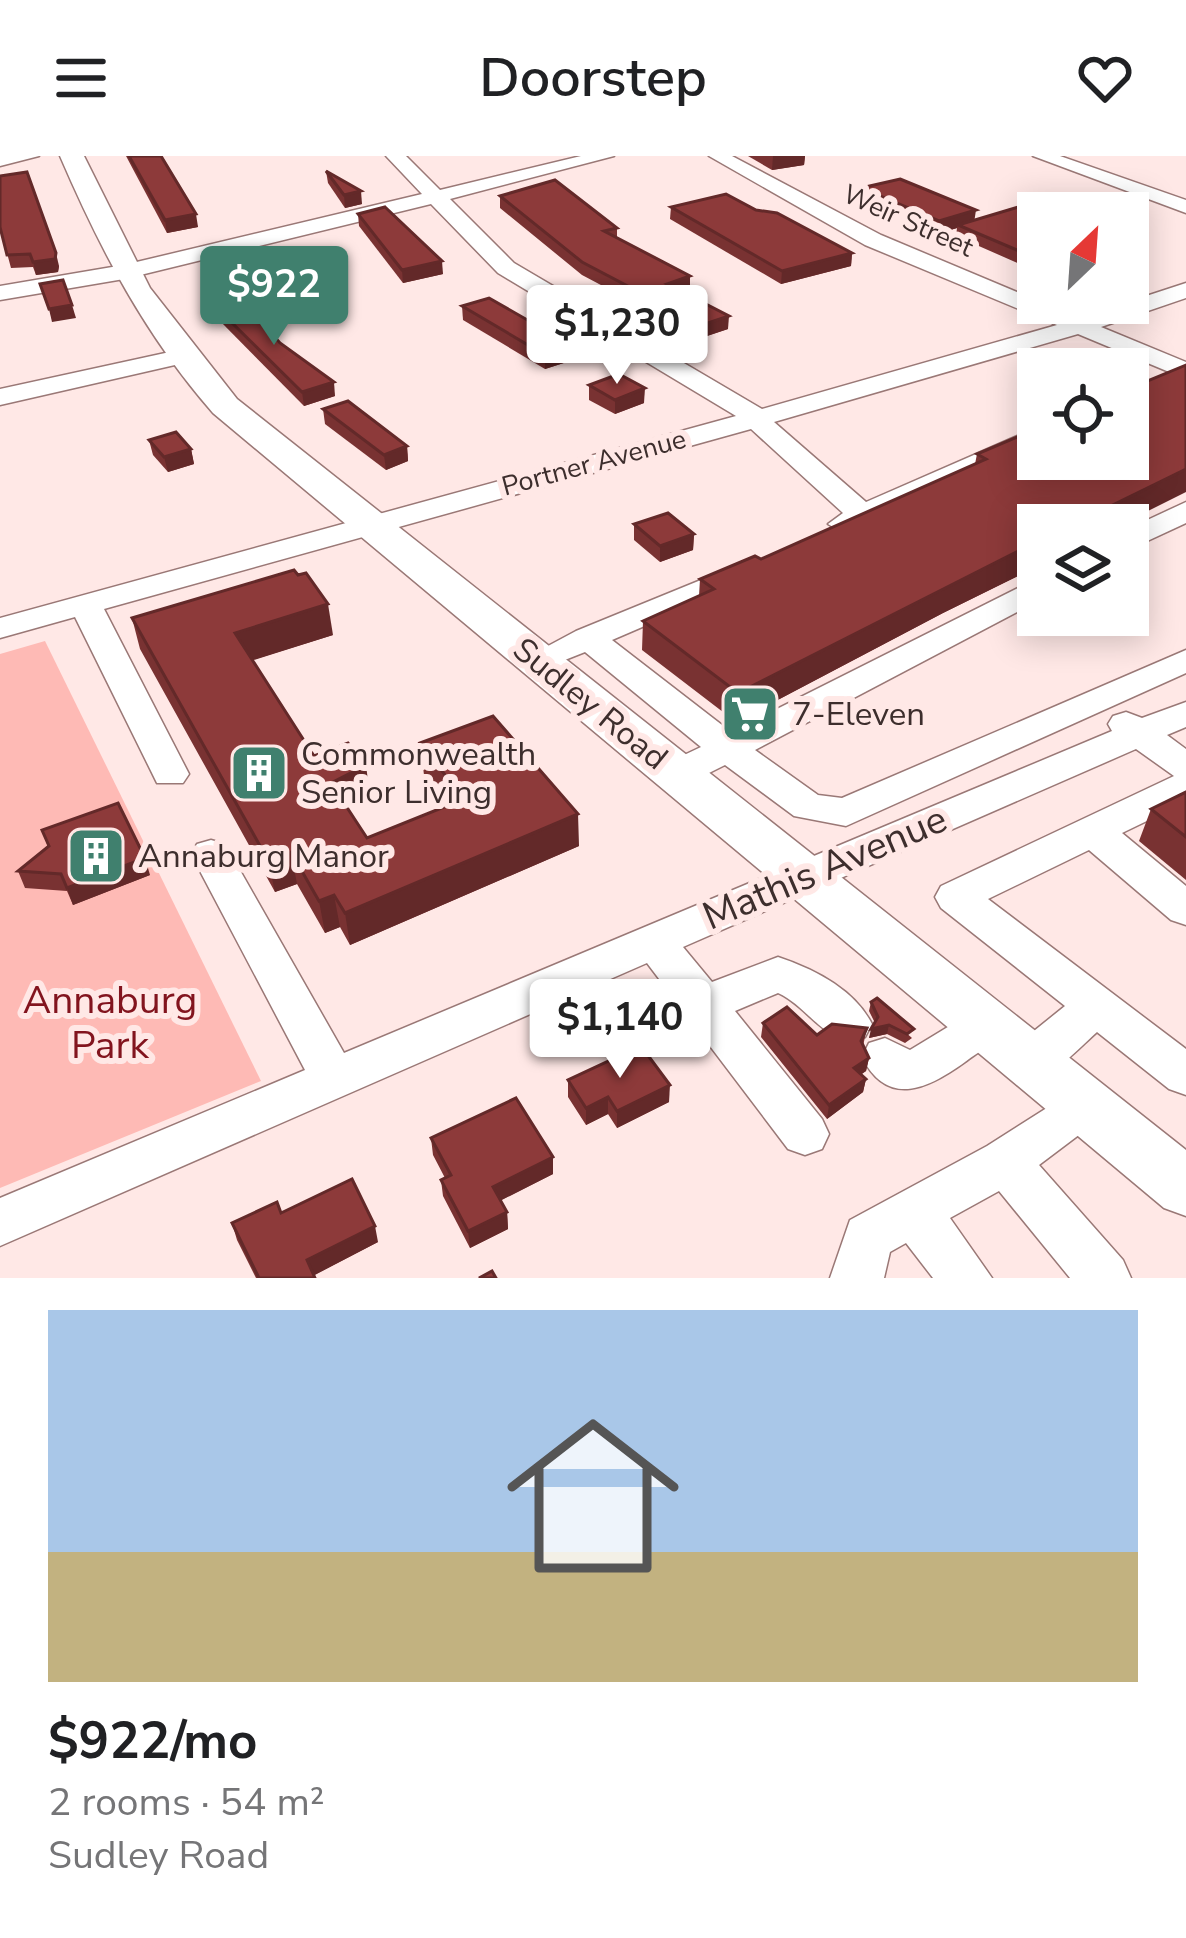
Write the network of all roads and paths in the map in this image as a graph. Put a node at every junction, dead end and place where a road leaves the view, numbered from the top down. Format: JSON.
{"nodes":[{"id":1,"x":30,"y":156,"type":"edge"},
{"id":2,"x":72,"y":156,"type":"edge"},
{"id":3,"x":395,"y":156,"type":"edge"},
{"id":4,"x":605,"y":156,"type":"edge"},
{"id":5,"x":718,"y":156,"type":"edge"},
{"id":6,"x":1042,"y":156,"type":"edge"},
{"id":7,"x":0,"y":160,"type":"edge"},
{"id":8,"x":435,"y":196,"type":"junction"},
{"id":9,"x":1186,"y":207,"type":"edge"},
{"id":10,"x":124,"y":272,"type":"junction"},
{"id":11,"x":1186,"y":290,"type":"edge"},
{"id":12,"x":0,"y":293,"type":"edge"},
{"id":13,"x":1081,"y":328,"type":"junction"},
{"id":14,"x":178,"y":358,"type":"junction"},
{"id":15,"x":1186,"y":371,"type":"edge"},
{"id":16,"x":1149,"y":387,"type":"edge"},
{"id":17,"x":0,"y":397,"type":"edge"},
{"id":18,"x":758,"y":418,"type":"junction"},
{"id":19,"x":1017,"y":444,"type":"edge"},
{"id":20,"x":1186,"y":511,"type":"edge"},
{"id":21,"x":860,"y":512,"type":"junction"},
{"id":22,"x":370,"y":525,"type":"junction"},
{"id":23,"x":1149,"y":530,"type":"edge"},
{"id":24,"x":824,"y":537,"type":"edge"},
{"id":25,"x":781,"y":555,"type":"edge"},
{"id":26,"x":1017,"y":599,"type":"edge"},
{"id":27,"x":85,"y":604,"type":"junction"},
{"id":28,"x":0,"y":628,"type":"edge"},
{"id":29,"x":588,"y":638,"type":"junction"},
{"id":30,"x":1186,"y":660,"type":"edge"},
{"id":31,"x":537,"y":661,"type":"junction"},
{"id":32,"x":1093,"y":701,"type":"junction"},
{"id":33,"x":1186,"y":712,"type":"edge"},
{"id":34,"x":1139,"y":733,"type":"junction"},
{"id":35,"x":728,"y":748,"type":"junction"},
{"id":36,"x":1186,"y":767,"type":"edge"},
{"id":37,"x":170,"y":774,"type":"dead end"},
{"id":38,"x":676,"y":774,"type":"junction"},
{"id":39,"x":1186,"y":786,"type":"edge"},
{"id":40,"x":1094,"y":831,"type":"junction"},
{"id":41,"x":211,"y":854,"type":"dead end"},
{"id":42,"x":803,"y":878,"type":"junction"},
{"id":43,"x":1186,"y":908,"type":"edge"},
{"id":44,"x":654,"y":941,"type":"junction"},
{"id":45,"x":704,"y":1005,"type":"junction"},
{"id":46,"x":1097,"y":1006,"type":"junction"},
{"id":47,"x":984,"y":1023,"type":"junction"},
{"id":48,"x":849,"y":1024,"type":"edge"},
{"id":49,"x":886,"y":1057,"type":"dead end"},
{"id":50,"x":1030,"y":1061,"type":"junction"},
{"id":51,"x":1186,"y":1075,"type":"edge"},
{"id":52,"x":334,"y":1078,"type":"junction"},
{"id":53,"x":1083,"y":1105,"type":"junction"},
{"id":54,"x":805,"y":1134,"type":"dead end"},
{"id":55,"x":1004,"y":1162,"type":"junction"},
{"id":56,"x":1186,"y":1188,"type":"edge"},
{"id":57,"x":913,"y":1211,"type":"junction"},
{"id":58,"x":0,"y":1222,"type":"edge"},
{"id":59,"x":856,"y":1278,"type":"edge"},
{"id":60,"x":965,"y":1278,"type":"edge"},
{"id":61,"x":1104,"y":1278,"type":"edge"}],
"edges":[{"from":1,"to":7,"type":"street"},
{"from":2,"to":10,"type":"main road","name":"Sudley Road"},
{"from":3,"to":8,"type":"street"},
{"from":4,"to":8,"type":"street"},
{"from":5,"to":13,"type":"street","name":"Weir Street"},
{"from":6,"to":9,"type":"street"},
{"from":8,"to":10,"type":"street"},
{"from":8,"to":18,"type":"street"},
{"from":10,"to":12,"type":"street"},
{"from":10,"to":14,"type":"main road","name":"Sudley Road"},
{"from":11,"to":13,"type":"street","name":"Portner Avenue"},
{"from":13,"to":15,"type":"street","name":"Weir Street"},
{"from":13,"to":18,"type":"street","name":"Portner Avenue"},
{"from":14,"to":17,"type":"street"},
{"from":14,"to":22,"type":"main road","name":"Sudley Road"},
{"from":15,"to":16,"type":"street"},
{"from":18,"to":21,"type":"street"},
{"from":18,"to":22,"type":"street","name":"Portner Avenue"},
{"from":19,"to":21,"type":"street"},
{"from":20,"to":23,"type":"street"},
{"from":21,"to":24,"type":"street"},
{"from":22,"to":27,"type":"street","name":"Portner Avenue"},
{"from":22,"to":31,"type":"main road","name":"Sudley Road"},
{"from":25,"to":29,"type":"street"},
{"from":26,"to":35,"type":"street"},
{"from":27,"to":28,"type":"street","name":"Portner Avenue"},
{"from":27,"to":37,"type":"street"},
{"from":29,"to":31,"type":"street"},
{"from":29,"to":35,"type":"street"},
{"from":30,"to":32,"type":"street"},
{"from":31,"to":38,"type":"main road","name":"Sudley Road"},
{"from":32,"to":34,"type":"street"},
{"from":32,"to":35,"type":"street"},
{"from":33,"to":34,"type":"street","name":"Mathis Avenue"},
{"from":34,"to":36,"type":"street"},
{"from":34,"to":42,"type":"street","name":"Mathis Avenue"},
{"from":35,"to":38,"type":"street"},
{"from":38,"to":42,"type":"main road","name":"Sudley Road"},
{"from":39,"to":40,"type":"street"},
{"from":40,"to":43,"type":"street"},
{"from":40,"to":46,"type":"street"},
{"from":41,"to":52,"type":"street"},
{"from":42,"to":44,"type":"street","name":"Mathis Avenue"},
{"from":42,"to":47,"type":"main road","name":"Sudley Road"},
{"from":44,"to":45,"type":"street"},
{"from":44,"to":52,"type":"street","name":"Mathis Avenue"},
{"from":45,"to":48,"type":"street"},
{"from":45,"to":54,"type":"street"},
{"from":46,"to":50,"type":"street"},
{"from":46,"to":51,"type":"street"},
{"from":47,"to":49,"type":"street"},
{"from":47,"to":50,"type":"main road","name":"Sudley Road"},
{"from":50,"to":53,"type":"main road","name":"Sudley Road"},
{"from":52,"to":58,"type":"street","name":"Mathis Avenue"},
{"from":53,"to":55,"type":"street"},
{"from":53,"to":56,"type":"main road","name":"Sudley Road"},
{"from":55,"to":57,"type":"street"},
{"from":55,"to":61,"type":"street"},
{"from":57,"to":59,"type":"street"},
{"from":57,"to":60,"type":"street"}]}
